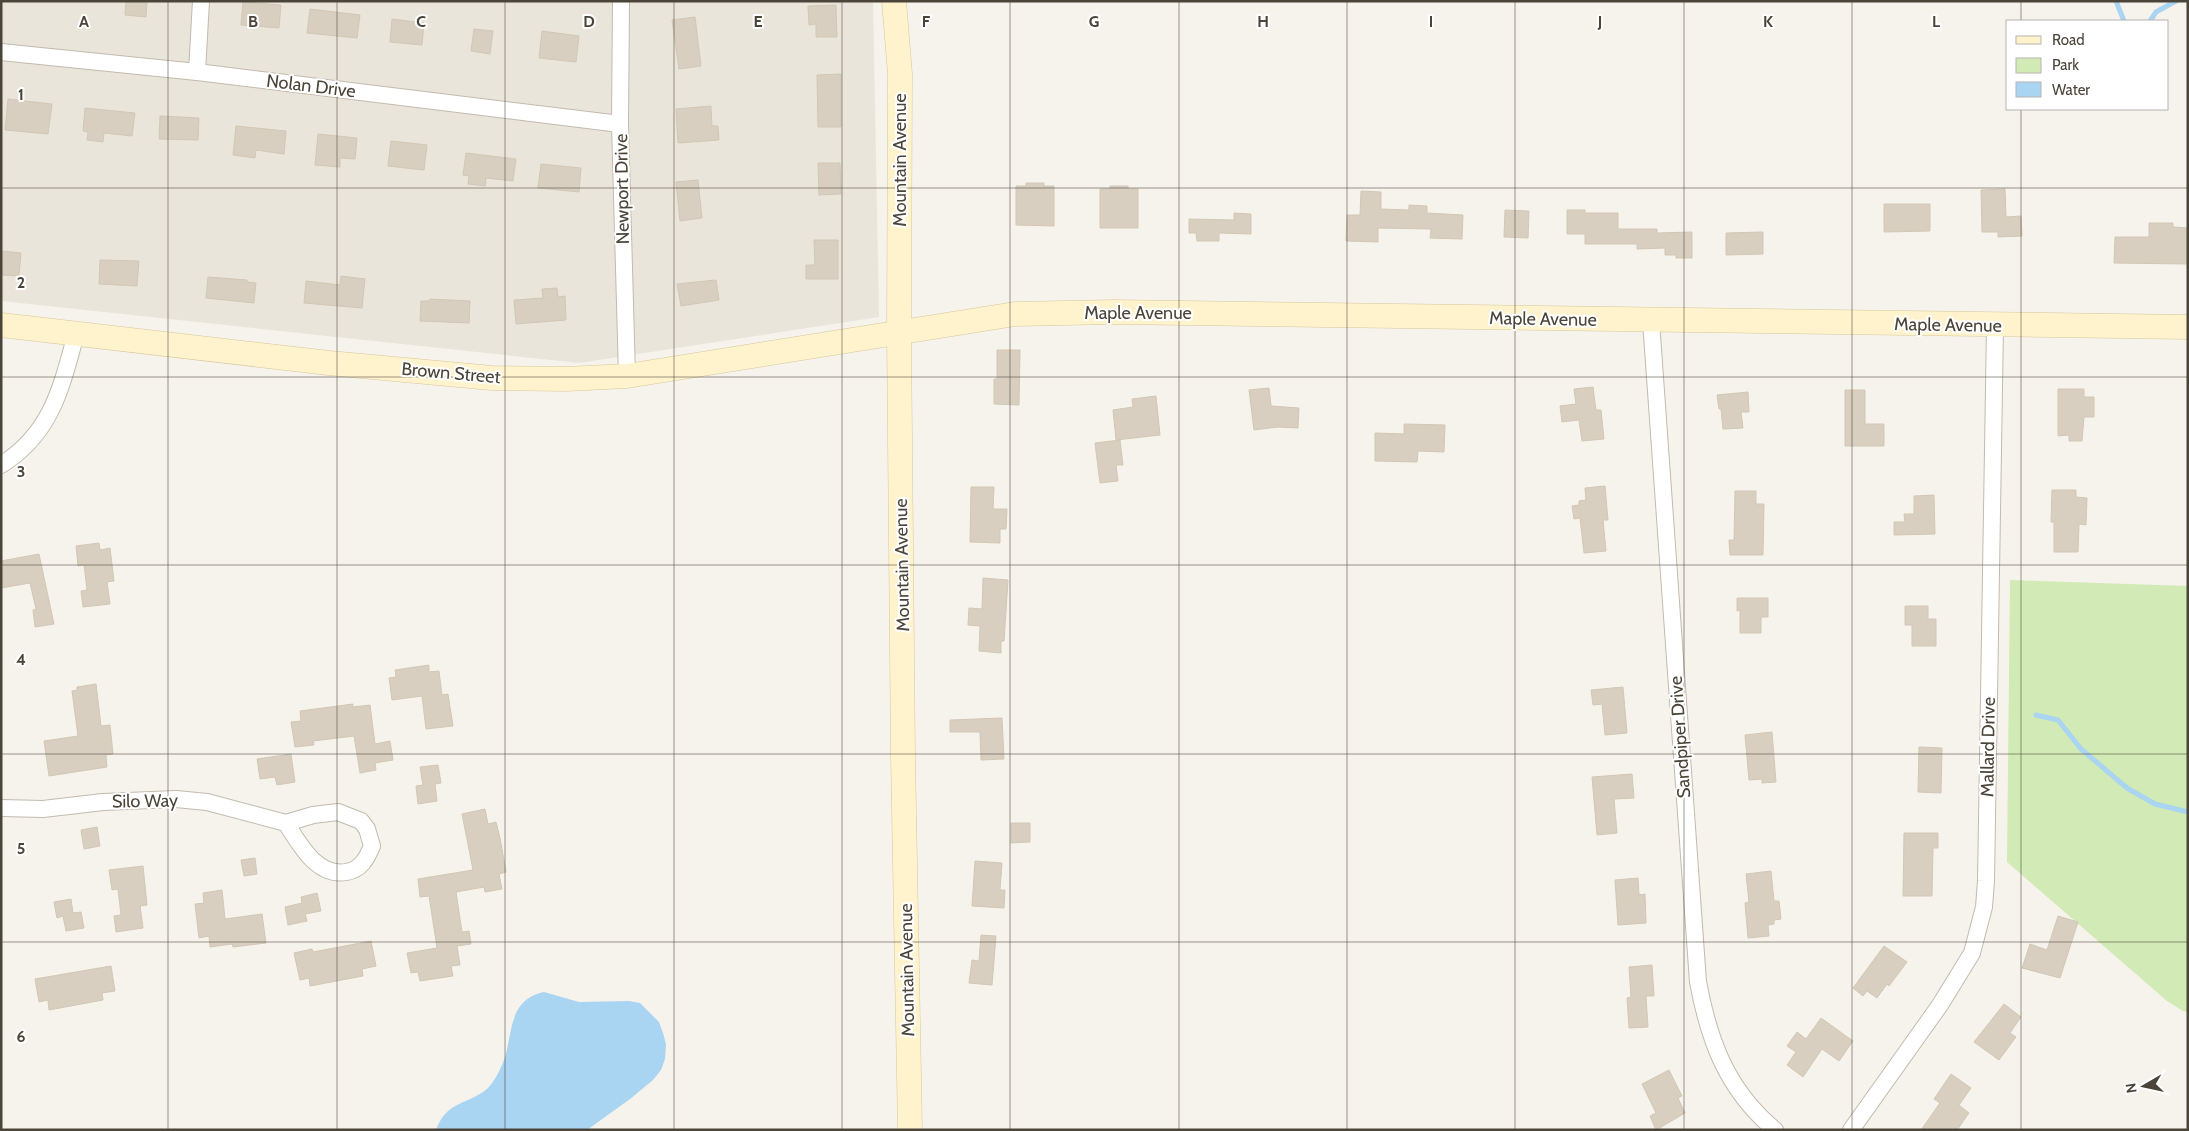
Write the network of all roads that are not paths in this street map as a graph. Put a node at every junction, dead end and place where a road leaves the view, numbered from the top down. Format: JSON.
{"nodes":[{"id":1,"x":201,"y":1,"type":"edge"},
{"id":2,"x":621,"y":1,"type":"edge"},
{"id":3,"x":894,"y":1,"type":"edge"},
{"id":4,"x":1,"y":52,"type":"edge"},
{"id":5,"x":197,"y":72,"type":"junction"},
{"id":6,"x":620,"y":124,"type":"junction"},
{"id":7,"x":1652,"y":321,"type":"junction"},
{"id":8,"x":1,"y":325,"type":"edge"},
{"id":9,"x":1995,"y":326,"type":"junction"},
{"id":10,"x":2188,"y":327,"type":"edge"},
{"id":11,"x":899,"y":333,"type":"junction"},
{"id":12,"x":76,"y":334,"type":"junction"},
{"id":13,"x":627,"y":376,"type":"junction"},
{"id":14,"x":1,"y":465,"type":"edge"},
{"id":15,"x":1,"y":808,"type":"edge"},
{"id":16,"x":286,"y":823,"type":"junction"},
{"id":17,"x":910,"y":1130,"type":"edge"},
{"id":18,"x":1775,"y":1130,"type":"edge"},
{"id":19,"x":1851,"y":1130,"type":"edge"}],
"edges":[{"from":1,"to":5,"type":"street"},
{"from":2,"to":6,"type":"street","name":"Newport Drive"},
{"from":3,"to":11,"type":"street","name":"Mountain Avenue"},
{"from":4,"to":5,"type":"street","name":"Nolan Drive"},
{"from":5,"to":6,"type":"street","name":"Nolan Drive"},
{"from":6,"to":13,"type":"street","name":"Newport Drive"},
{"from":7,"to":9,"type":"street","name":"Maple Avenue"},
{"from":7,"to":11,"type":"street","name":"Maple Avenue"},
{"from":7,"to":18,"type":"street","name":"Sandpiper Drive"},
{"from":8,"to":12,"type":"street","name":"Brown Street"},
{"from":9,"to":10,"type":"street","name":"Maple Avenue"},
{"from":9,"to":19,"type":"street","name":"Mallard Drive"},
{"from":11,"to":13,"type":"street","name":"Brown Street"},
{"from":11,"to":17,"type":"street","name":"Mountain Avenue"},
{"from":12,"to":13,"type":"street","name":"Brown Street"},
{"from":12,"to":14,"type":"street"},
{"from":15,"to":16,"type":"street","name":"Silo Way"},
{"from":16,"to":16,"type":"street"}]}
